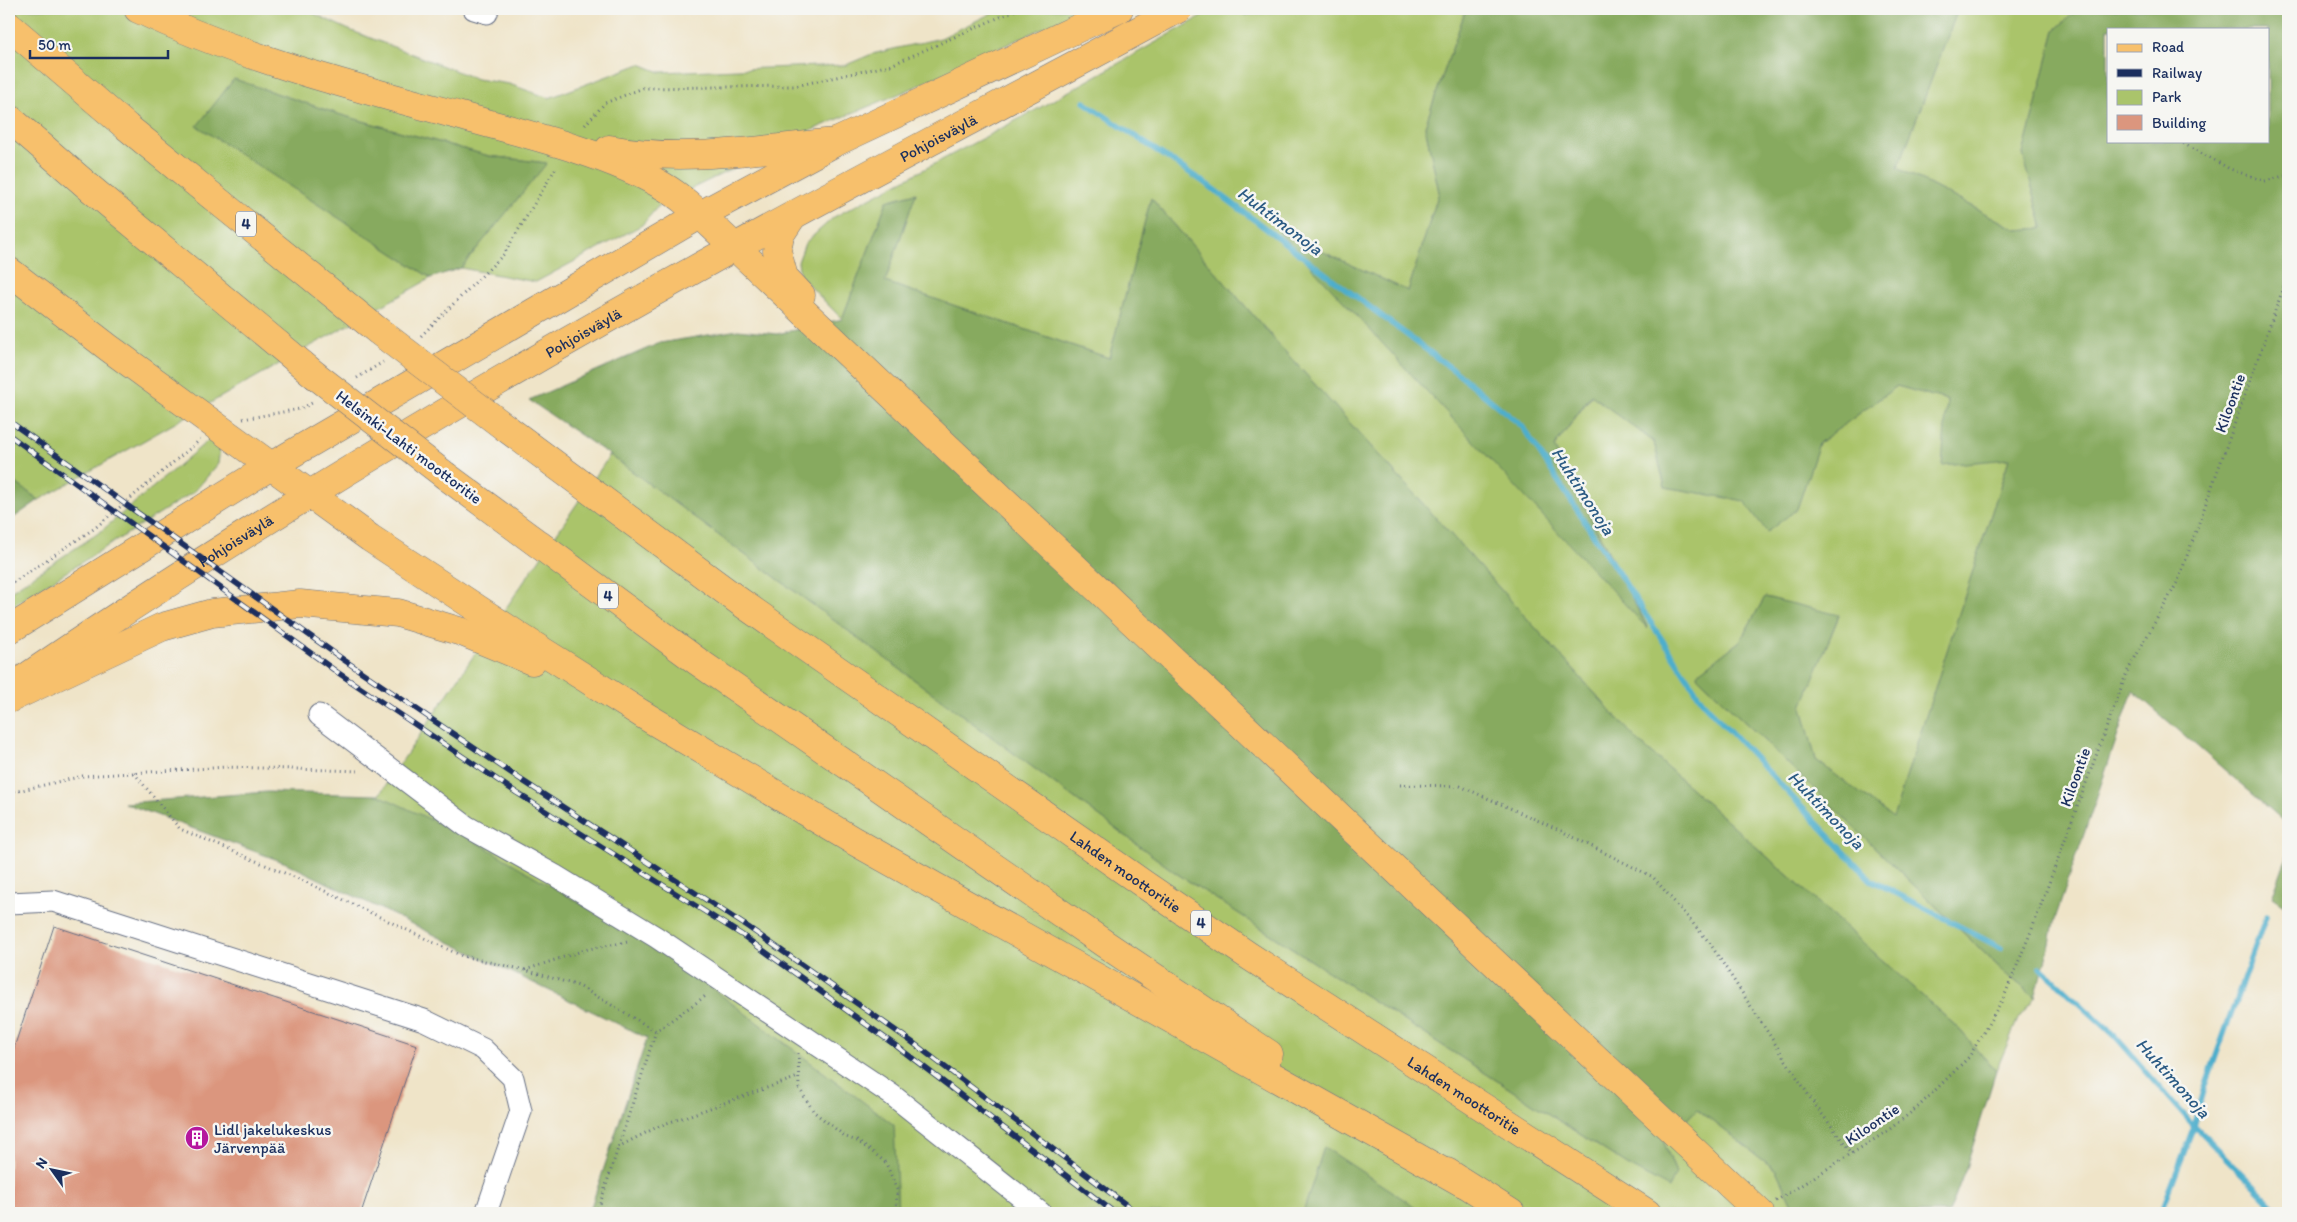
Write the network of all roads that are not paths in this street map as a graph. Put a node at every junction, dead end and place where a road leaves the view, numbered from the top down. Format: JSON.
{"nodes":[{"id":1,"x":138,"y":9,"type":"edge"},
{"id":2,"x":474,"y":9,"type":"edge"},
{"id":3,"x":488,"y":9,"type":"edge"},
{"id":4,"x":1119,"y":9,"type":"edge"},
{"id":5,"x":1178,"y":9,"type":"edge"},
{"id":6,"x":9,"y":26,"type":"edge"},
{"id":7,"x":9,"y":118,"type":"edge"},
{"id":8,"x":529,"y":134,"type":"junction"},
{"id":9,"x":836,"y":142,"type":"junction"},
{"id":10,"x":700,"y":215,"type":"junction"},
{"id":11,"x":792,"y":217,"type":"junction"},
{"id":12,"x":735,"y":247,"type":"junction"},
{"id":13,"x":9,"y":271,"type":"edge"},
{"id":14,"x":821,"y":328,"type":"junction"},
{"id":15,"x":271,"y":466,"type":"junction"},
{"id":16,"x":309,"y":494,"type":"junction"},
{"id":17,"x":9,"y":630,"type":"edge"},
{"id":18,"x":9,"y":689,"type":"edge"},
{"id":19,"x":9,"y":699,"type":"edge"},
{"id":20,"x":642,"y":714,"type":"junction"},
{"id":21,"x":318,"y":715,"type":"dead end"},
{"id":22,"x":9,"y":903,"type":"edge"},
{"id":23,"x":1463,"y":1182,"type":"junction"},
{"id":24,"x":1767,"y":1208,"type":"edge"},
{"id":25,"x":486,"y":1213,"type":"edge"},
{"id":26,"x":1041,"y":1213,"type":"edge"},
{"id":27,"x":1511,"y":1213,"type":"edge"},
{"id":28,"x":1647,"y":1213,"type":"edge"}],
"edges":[{"from":1,"to":8,"type":"main road"},
{"from":2,"to":3,"type":"lane"},
{"from":4,"to":9,"type":"main road"},
{"from":5,"to":11,"type":"main road","name":"Pohjoisväylä"},
{"from":6,"to":28,"type":"main road","name":"Lahden moottoritie","number":"4","bridge":true},
{"from":7,"to":23,"type":"main road","name":"Helsinki-Lahti moottoritie","number":"4","bridge":true},
{"from":8,"to":9,"type":"main road"},
{"from":8,"to":10,"type":"main road"},
{"from":9,"to":10,"type":"main road"},
{"from":10,"to":12,"type":"main road"},
{"from":10,"to":15,"type":"main road"},
{"from":11,"to":12,"type":"main road","name":"Pohjoisväylä"},
{"from":11,"to":14,"type":"main road"},
{"from":12,"to":14,"type":"main road"},
{"from":12,"to":16,"type":"main road","name":"Pohjoisväylä"},
{"from":13,"to":15,"type":"main road"},
{"from":14,"to":24,"type":"main road"},
{"from":15,"to":16,"type":"main road"},
{"from":15,"to":17,"type":"main road"},
{"from":16,"to":18,"type":"main road","name":"Pohjoisväylä"},
{"from":16,"to":20,"type":"main road"},
{"from":19,"to":20,"type":"main road"},
{"from":20,"to":23,"type":"main road"},
{"from":21,"to":26,"type":"lane"},
{"from":22,"to":25,"type":"lane"},
{"from":23,"to":27,"type":"main road","number":"4"}]}
